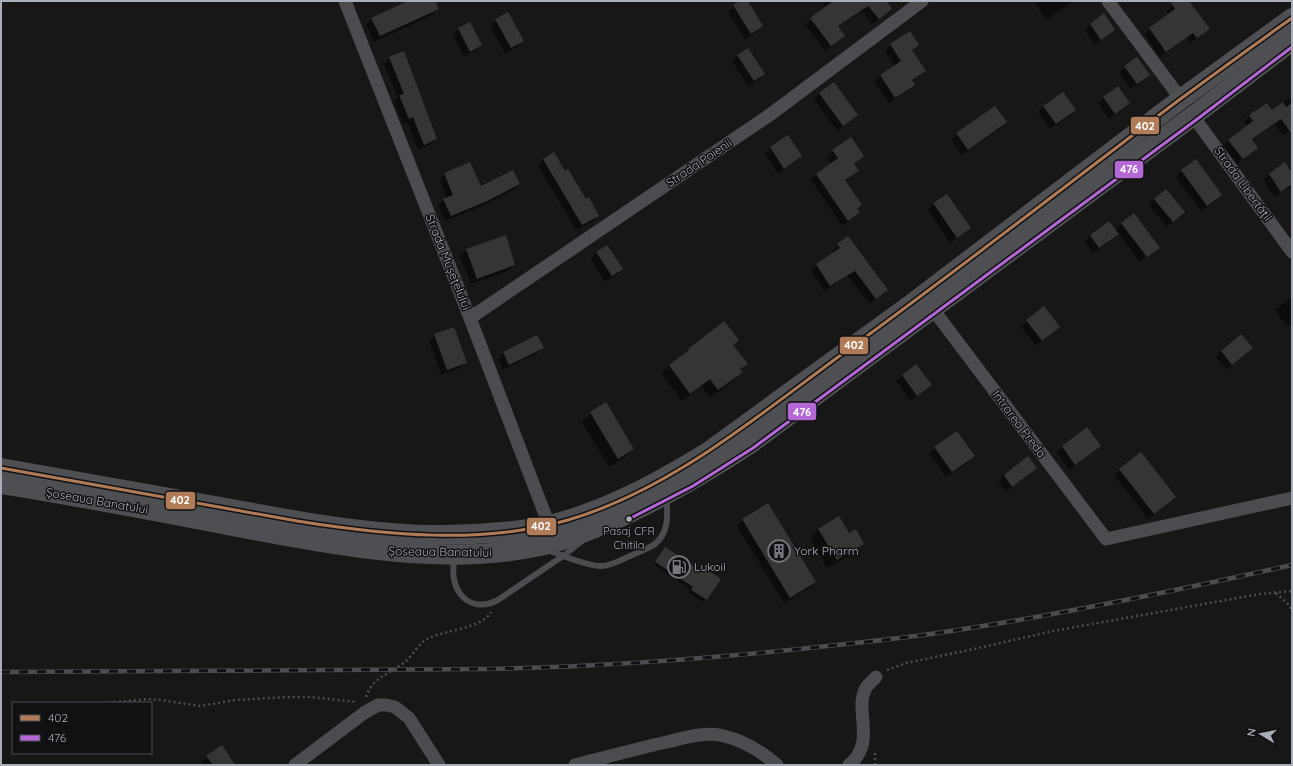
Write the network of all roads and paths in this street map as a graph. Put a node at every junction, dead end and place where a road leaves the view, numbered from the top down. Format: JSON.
{"nodes":[{"id":1,"x":345,"y":1,"type":"edge"},
{"id":2,"x":922,"y":1,"type":"edge"},
{"id":3,"x":1108,"y":1,"type":"edge"},
{"id":4,"x":1292,"y":18,"type":"edge"},
{"id":5,"x":1292,"y":40,"type":"edge"},
{"id":6,"x":1181,"y":99,"type":"junction"},
{"id":7,"x":1193,"y":116,"type":"junction"},
{"id":8,"x":1292,"y":252,"type":"edge"},
{"id":9,"x":932,"y":308,"type":"junction"},
{"id":10,"x":470,"y":318,"type":"junction"},
{"id":11,"x":1,"y":468,"type":"edge"},
{"id":12,"x":36,"y":482,"type":"junction"},
{"id":13,"x":1,"y":484,"type":"edge"},
{"id":14,"x":666,"y":496,"type":"junction"},
{"id":15,"x":1292,"y":498,"type":"edge"},
{"id":16,"x":549,"y":525,"type":"junction"},
{"id":17,"x":602,"y":525,"type":"junction"},
{"id":18,"x":480,"y":540,"type":"dead end"},
{"id":19,"x":537,"y":547,"type":"junction"},
{"id":20,"x":461,"y":550,"type":"junction"},
{"id":21,"x":563,"y":556,"type":"junction"},
{"id":22,"x":1292,"y":591,"type":"edge"},
{"id":23,"x":1276,"y":592,"type":"junction"},
{"id":24,"x":498,"y":600,"type":"junction"},
{"id":25,"x":1292,"y":610,"type":"edge"},
{"id":26,"x":876,"y":677,"type":"joint"},
{"id":27,"x":119,"y":702,"type":"edge"},
{"id":28,"x":363,"y":703,"type":"junction"},
{"id":29,"x":378,"y":705,"type":"junction"},
{"id":30,"x":295,"y":765,"type":"edge"},
{"id":31,"x":439,"y":765,"type":"edge"},
{"id":32,"x":575,"y":765,"type":"edge"},
{"id":33,"x":777,"y":765,"type":"edge"},
{"id":34,"x":849,"y":765,"type":"edge"}],
"edges":[{"from":1,"to":10,"type":"street","name":"Strada Mușețelului"},
{"from":2,"to":10,"type":"street","name":"Strada Poienii"},
{"from":3,"to":6,"type":"street"},
{"from":4,"to":6,"type":"main road","name":"Șoseaua Banatului"},
{"from":5,"to":7,"type":"main road","name":"Șoseaua Banatului"},
{"from":6,"to":16,"type":"main road","name":"Șoseaua Banatului"},
{"from":7,"to":8,"type":"street","name":"Strada Libertății"},
{"from":7,"to":9,"type":"main road","name":"Șoseaua Banatului"},
{"from":9,"to":14,"type":"main road","name":"Șoseaua Banatului"},
{"from":9,"to":15,"type":"street","name":"Intrarea Preda"},
{"from":10,"to":16,"type":"street","name":"Strada Mușețelului"},
{"from":11,"to":12,"type":"main road"},
{"from":12,"to":13,"type":"main road"},
{"from":12,"to":16,"type":"main road","name":"Șoseaua Banatului"},
{"from":12,"to":20,"type":"main road","name":"Șoseaua Banatului"},
{"from":14,"to":17,"type":"main road","name":"Șoseaua Banatului"},
{"from":14,"to":21,"type":"lane"},
{"from":16,"to":18,"type":"lane"},
{"from":17,"to":19,"type":"main road","name":"Șoseaua Banatului"},
{"from":17,"to":21,"type":"lane"},
{"from":19,"to":20,"type":"main road","name":"Șoseaua Banatului"},
{"from":19,"to":21,"type":"lane"},
{"from":20,"to":24,"type":"lane"},
{"from":21,"to":24,"type":"lane"},
{"from":22,"to":23,"type":"path"},
{"from":23,"to":25,"type":"path"},
{"from":23,"to":26,"type":"path"},
{"from":24,"to":28,"type":"path"},
{"from":26,"to":34,"type":"street"},
{"from":27,"to":28,"type":"path"},
{"from":28,"to":29,"type":"path"},
{"from":29,"to":30,"type":"street"},
{"from":29,"to":31,"type":"street"},
{"from":32,"to":33,"type":"street"}]}
